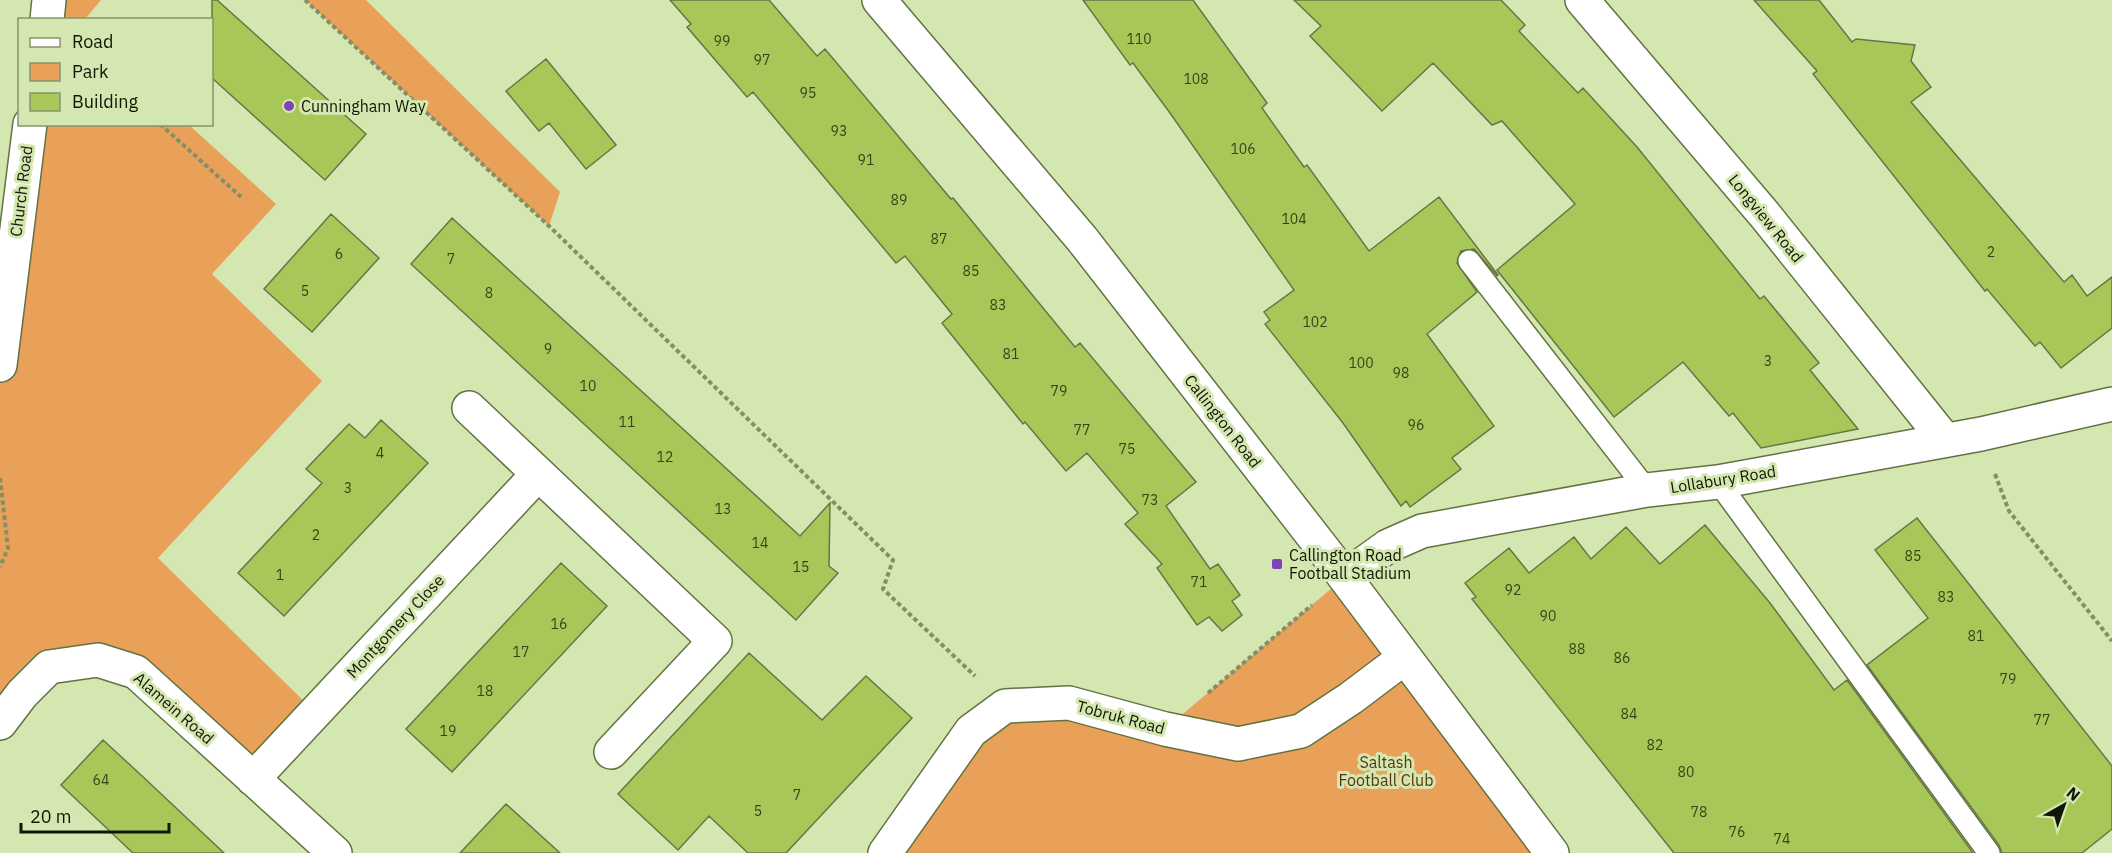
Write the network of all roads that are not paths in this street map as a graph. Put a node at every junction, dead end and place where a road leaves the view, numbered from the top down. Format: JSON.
{"nodes":[{"id":1,"x":50,"y":0,"type":"edge"},
{"id":2,"x":879,"y":0,"type":"edge"},
{"id":3,"x":1582,"y":0,"type":"edge"},
{"id":4,"x":47,"y":18,"type":"edge"},
{"id":5,"x":30,"y":126,"type":"edge"},
{"id":6,"x":1469,"y":261,"type":"dead end"},
{"id":7,"x":0,"y":365,"type":"edge"},
{"id":8,"x":2112,"y":404,"type":"edge"},
{"id":9,"x":469,"y":408,"type":"dead end"},
{"id":10,"x":1945,"y":440,"type":"junction"},
{"id":11,"x":538,"y":474,"type":"junction"},
{"id":12,"x":1718,"y":482,"type":"junction"},
{"id":13,"x":1647,"y":490,"type":"junction"},
{"id":14,"x":1345,"y":577,"type":"junction"},
{"id":15,"x":1404,"y":658,"type":"junction"},
{"id":16,"x":0,"y":723,"type":"edge"},
{"id":17,"x":611,"y":752,"type":"dead end"},
{"id":18,"x":253,"y":779,"type":"junction"},
{"id":19,"x":335,"y":853,"type":"edge"},
{"id":20,"x":885,"y":853,"type":"edge"},
{"id":21,"x":1552,"y":853,"type":"edge"},
{"id":22,"x":1989,"y":853,"type":"edge"}],
"edges":[{"from":1,"to":4,"type":"street"},
{"from":2,"to":14,"type":"street","name":"Callington Road"},
{"from":3,"to":10,"type":"street","name":"Longview Road"},
{"from":5,"to":7,"type":"street","name":"Church Road"},
{"from":6,"to":13,"type":"lane"},
{"from":8,"to":10,"type":"street","name":"Lollabury Road"},
{"from":9,"to":11,"type":"street"},
{"from":10,"to":12,"type":"street","name":"Lollabury Road"},
{"from":11,"to":17,"type":"street"},
{"from":11,"to":18,"type":"street","name":"Montgomery Close"},
{"from":12,"to":13,"type":"street","name":"Lollabury Road"},
{"from":12,"to":22,"type":"lane"},
{"from":13,"to":14,"type":"street","name":"Lollabury Road"},
{"from":14,"to":15,"type":"street","name":"Callington Road"},
{"from":15,"to":20,"type":"street","name":"Tobruk Road"},
{"from":15,"to":21,"type":"street","name":"Callington Road"},
{"from":16,"to":18,"type":"street","name":"Alamein Road"},
{"from":18,"to":19,"type":"street","name":"Alamein Road"}]}
